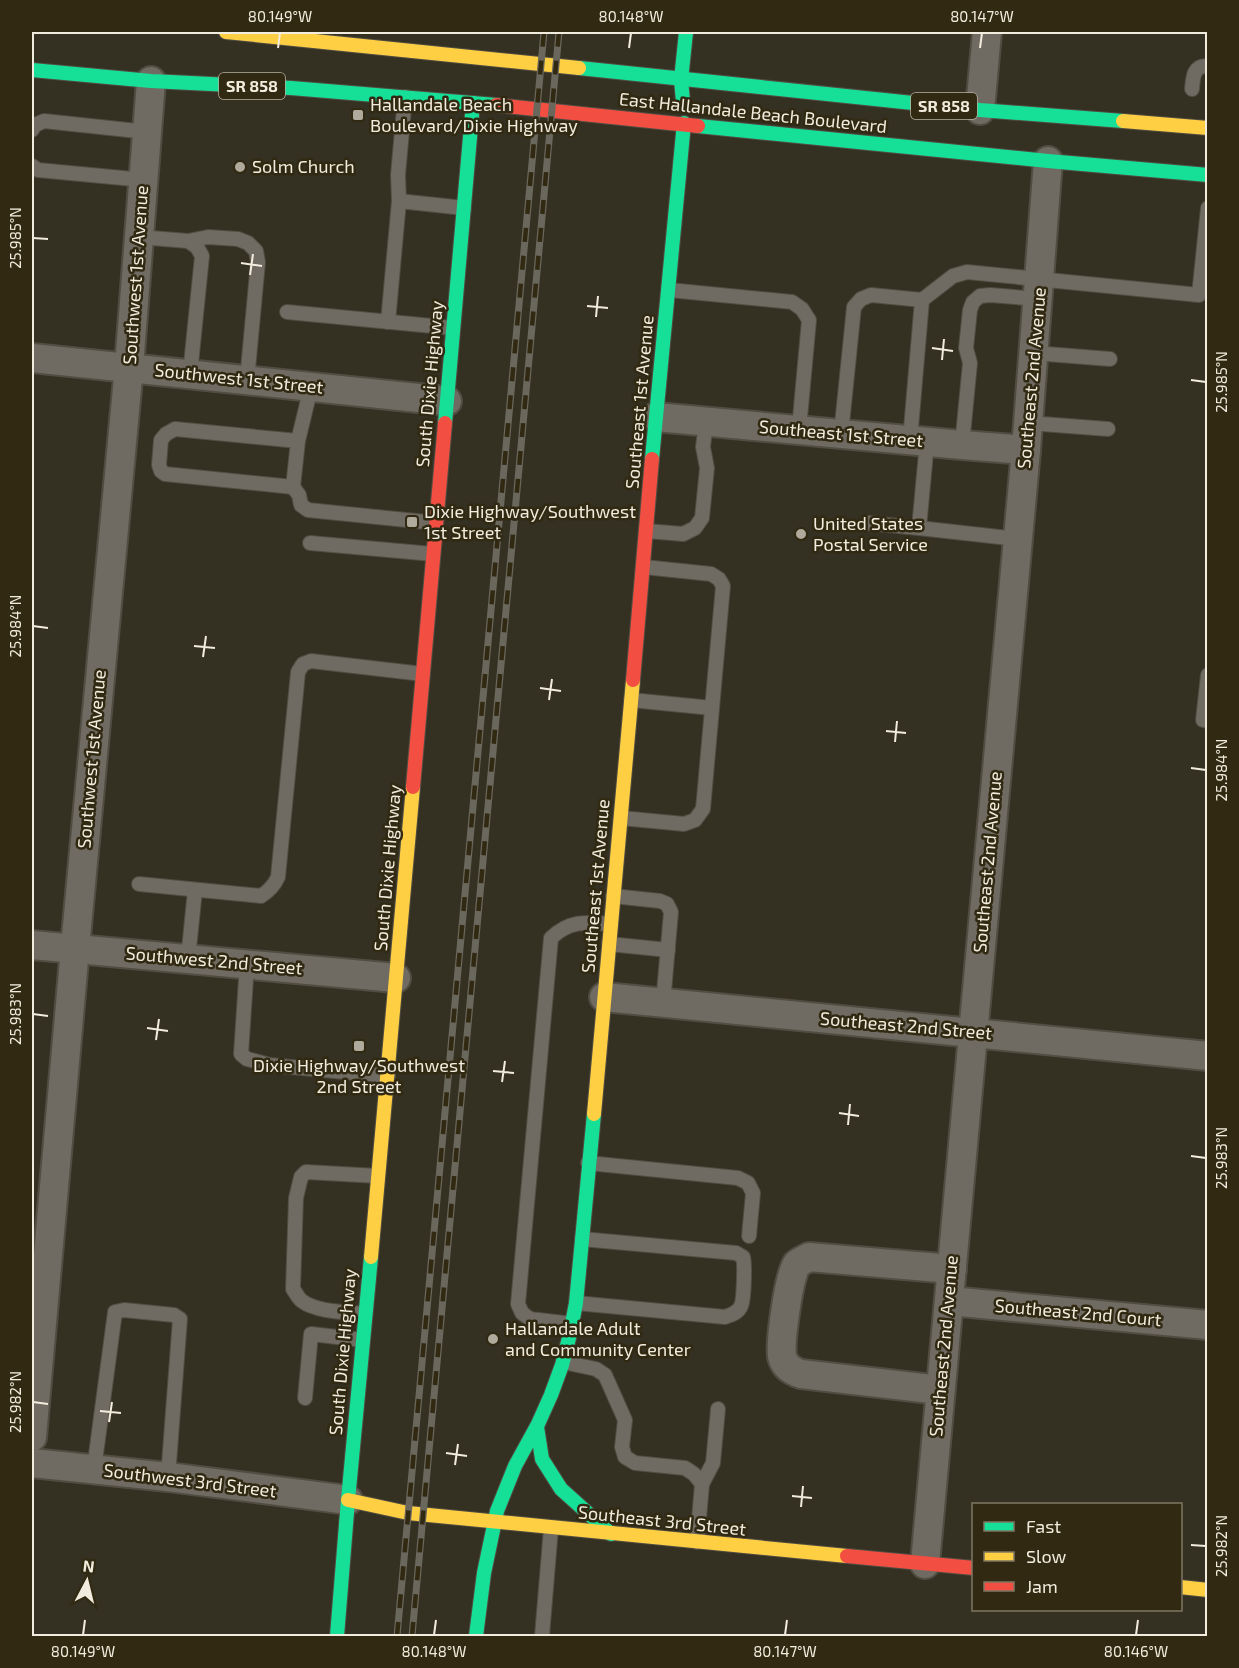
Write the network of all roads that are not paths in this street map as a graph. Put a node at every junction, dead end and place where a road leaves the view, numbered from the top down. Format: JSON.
{"nodes":[{"id":1,"x":226,"y":32,"type":"edge"},
{"id":2,"x":686,"y":32,"type":"edge"},
{"id":3,"x":987,"y":32,"type":"edge"},
{"id":4,"x":358,"y":38,"type":"edge"},
{"id":5,"x":479,"y":40,"type":"dead end"},
{"id":6,"x":477,"y":63,"type":"junction"},
{"id":7,"x":1208,"y":66,"type":"edge"},
{"id":8,"x":32,"y":70,"type":"edge"},
{"id":9,"x":681,"y":80,"type":"junction"},
{"id":10,"x":151,"y":81,"type":"junction"},
{"id":11,"x":1192,"y":89,"type":"dead end"},
{"id":12,"x":405,"y":97,"type":"junction"},
{"id":13,"x":474,"y":97,"type":"junction"},
{"id":14,"x":980,"y":110,"type":"junction"},
{"id":15,"x":684,"y":123,"type":"junction"},
{"id":16,"x":1208,"y":128,"type":"edge"},
{"id":17,"x":32,"y":130,"type":"edge"},
{"id":18,"x":147,"y":132,"type":"junction"},
{"id":19,"x":1074,"y":148,"type":"dead end"},
{"id":20,"x":1048,"y":161,"type":"junction"},
{"id":21,"x":32,"y":166,"type":"edge"},
{"id":22,"x":1208,"y":175,"type":"edge"},
{"id":23,"x":144,"y":180,"type":"junction"},
{"id":24,"x":399,"y":201,"type":"junction"},
{"id":25,"x":464,"y":208,"type":"junction"},
{"id":26,"x":1208,"y":208,"type":"edge"},
{"id":27,"x":139,"y":237,"type":"junction"},
{"id":28,"x":188,"y":241,"type":"junction"},
{"id":29,"x":1039,"y":289,"type":"junction"},
{"id":30,"x":669,"y":290,"type":"junction"},
{"id":31,"x":922,"y":300,"type":"junction"},
{"id":32,"x":287,"y":312,"type":"dead end"},
{"id":33,"x":388,"y":322,"type":"junction"},
{"id":34,"x":453,"y":328,"type":"junction"},
{"id":35,"x":1034,"y":353,"type":"junction"},
{"id":36,"x":32,"y":358,"type":"edge"},
{"id":37,"x":1110,"y":359,"type":"dead end"},
{"id":38,"x":129,"y":368,"type":"junction"},
{"id":39,"x":190,"y":374,"type":"junction"},
{"id":40,"x":248,"y":380,"type":"junction"},
{"id":41,"x":311,"y":387,"type":"junction"},
{"id":42,"x":447,"y":401,"type":"junction"},
{"id":43,"x":656,"y":417,"type":"junction"},
{"id":44,"x":706,"y":422,"type":"junction"},
{"id":45,"x":799,"y":429,"type":"junction"},
{"id":46,"x":1108,"y":429,"type":"dead end"},
{"id":47,"x":841,"y":434,"type":"junction"},
{"id":48,"x":1028,"y":436,"type":"junction"},
{"id":49,"x":298,"y":441,"type":"junction"},
{"id":50,"x":918,"y":441,"type":"junction"},
{"id":51,"x":962,"y":445,"type":"junction"},
{"id":52,"x":293,"y":487,"type":"junction"},
{"id":53,"x":436,"y":523,"type":"junction"},
{"id":54,"x":868,"y":523,"type":"dead end"},
{"id":55,"x":919,"y":528,"type":"junction"},
{"id":56,"x":646,"y":531,"type":"junction"},
{"id":57,"x":1018,"y":539,"type":"junction"},
{"id":58,"x":309,"y":543,"type":"dead end"},
{"id":59,"x":433,"y":554,"type":"junction"},
{"id":60,"x":644,"y":567,"type":"junction"},
{"id":61,"x":423,"y":674,"type":"junction"},
{"id":62,"x":1208,"y":675,"type":"edge"},
{"id":63,"x":631,"y":700,"type":"junction"},
{"id":64,"x":712,"y":708,"type":"junction"},
{"id":65,"x":1208,"y":721,"type":"edge"},
{"id":66,"x":621,"y":818,"type":"junction"},
{"id":67,"x":139,"y":884,"type":"dead end"},
{"id":68,"x":195,"y":890,"type":"junction"},
{"id":69,"x":613,"y":896,"type":"junction"},
{"id":70,"x":611,"y":924,"type":"junction"},
{"id":71,"x":609,"y":944,"type":"junction"},
{"id":72,"x":32,"y":945,"type":"edge"},
{"id":73,"x":75,"y":948,"type":"junction"},
{"id":74,"x":668,"y":950,"type":"junction"},
{"id":75,"x":188,"y":959,"type":"junction"},
{"id":76,"x":247,"y":964,"type":"junction"},
{"id":77,"x":396,"y":978,"type":"junction"},
{"id":78,"x":604,"y":997,"type":"junction"},
{"id":79,"x":663,"y":1003,"type":"junction"},
{"id":80,"x":972,"y":1032,"type":"junction"},
{"id":81,"x":1208,"y":1056,"type":"edge"},
{"id":82,"x":388,"y":1076,"type":"junction"},
{"id":83,"x":588,"y":1163,"type":"junction"},
{"id":84,"x":378,"y":1176,"type":"junction"},
{"id":85,"x":749,"y":1236,"type":"dead end"},
{"id":86,"x":581,"y":1239,"type":"junction"},
{"id":87,"x":952,"y":1269,"type":"junction"},
{"id":88,"x":949,"y":1301,"type":"junction"},
{"id":89,"x":576,"y":1303,"type":"junction"},
{"id":90,"x":365,"y":1314,"type":"junction"},
{"id":91,"x":573,"y":1323,"type":"junction"},
{"id":92,"x":1208,"y":1325,"type":"edge"},
{"id":93,"x":363,"y":1340,"type":"junction"},
{"id":94,"x":563,"y":1362,"type":"junction"},
{"id":95,"x":940,"y":1390,"type":"junction"},
{"id":96,"x":305,"y":1398,"type":"dead end"},
{"id":97,"x":718,"y":1409,"type":"dead end"},
{"id":98,"x":537,"y":1427,"type":"junction"},
{"id":99,"x":32,"y":1437,"type":"edge"},
{"id":100,"x":32,"y":1463,"type":"edge"},
{"id":101,"x":94,"y":1469,"type":"junction"},
{"id":102,"x":168,"y":1477,"type":"junction"},
{"id":103,"x":702,"y":1484,"type":"junction"},
{"id":104,"x":348,"y":1500,"type":"junction"},
{"id":105,"x":494,"y":1522,"type":"junction"},
{"id":106,"x":552,"y":1528,"type":"junction"},
{"id":107,"x":611,"y":1534,"type":"junction"},
{"id":108,"x":697,"y":1542,"type":"junction"},
{"id":109,"x":925,"y":1564,"type":"junction"},
{"id":110,"x":972,"y":1568,"type":"edge"},
{"id":111,"x":1182,"y":1587,"type":"edge"},
{"id":112,"x":1208,"y":1590,"type":"edge"},
{"id":113,"x":337,"y":1636,"type":"edge"},
{"id":114,"x":476,"y":1636,"type":"edge"},
{"id":115,"x":542,"y":1636,"type":"edge"}],
"edges":[{"from":1,"to":4,"type":"main road","number":"SR 858"},
{"from":2,"to":9,"type":"main road","name":"Southeast 1st Avenue"},
{"from":3,"to":14,"type":"street"},
{"from":4,"to":6,"type":"main road","number":"SR 858"},
{"from":5,"to":6,"type":"main road"},
{"from":6,"to":9,"type":"main road","name":"East Hallandale Beach Boulevard","number":"SR 858"},
{"from":7,"to":11,"type":"lane"},
{"from":8,"to":10,"type":"main road","number":"SR 858"},
{"from":9,"to":14,"type":"main road","name":"East Hallandale Beach Boulevard","number":"SR 858"},
{"from":9,"to":15,"type":"main road","name":"Southeast 1st Avenue"},
{"from":10,"to":12,"type":"main road","number":"SR 858"},
{"from":10,"to":18,"type":"street","name":"Southwest 1st Avenue"},
{"from":12,"to":13,"type":"main road","number":"SR 858"},
{"from":12,"to":24,"type":"lane"},
{"from":13,"to":15,"type":"main road","name":"East Hallandale Beach Boulevard","number":"SR 858"},
{"from":13,"to":25,"type":"main road","name":"South Dixie Highway"},
{"from":14,"to":16,"type":"main road","name":"East Hallandale Beach Boulevard","number":"SR 858"},
{"from":15,"to":20,"type":"main road","name":"East Hallandale Beach Boulevard","number":"SR 858"},
{"from":15,"to":30,"type":"main road","name":"Southeast 1st Avenue"},
{"from":17,"to":18,"type":"lane"},
{"from":18,"to":23,"type":"street","name":"Southwest 1st Avenue"},
{"from":19,"to":20,"type":"main road"},
{"from":20,"to":22,"type":"main road","name":"East Hallandale Beach Boulevard","number":"SR 858"},
{"from":20,"to":29,"type":"street","name":"Southeast 2nd Avenue"},
{"from":21,"to":23,"type":"lane"},
{"from":23,"to":27,"type":"street","name":"Southwest 1st Avenue"},
{"from":24,"to":25,"type":"lane"},
{"from":24,"to":33,"type":"lane"},
{"from":25,"to":34,"type":"main road","name":"South Dixie Highway"},
{"from":26,"to":29,"type":"lane"},
{"from":27,"to":28,"type":"lane"},
{"from":27,"to":38,"type":"street","name":"Southwest 1st Avenue"},
{"from":28,"to":39,"type":"lane"},
{"from":28,"to":40,"type":"lane"},
{"from":29,"to":31,"type":"lane"},
{"from":29,"to":35,"type":"street","name":"Southeast 2nd Avenue"},
{"from":29,"to":51,"type":"lane"},
{"from":30,"to":43,"type":"main road","name":"Southeast 1st Avenue"},
{"from":30,"to":45,"type":"lane"},
{"from":31,"to":47,"type":"lane"},
{"from":31,"to":50,"type":"lane"},
{"from":32,"to":33,"type":"lane"},
{"from":33,"to":34,"type":"lane"},
{"from":34,"to":42,"type":"main road","name":"South Dixie Highway"},
{"from":35,"to":37,"type":"lane"},
{"from":35,"to":48,"type":"street","name":"Southeast 2nd Avenue"},
{"from":36,"to":38,"type":"street","name":"Southwest 1st Street"},
{"from":38,"to":39,"type":"street","name":"Southwest 1st Street"},
{"from":38,"to":73,"type":"street","name":"Southwest 1st Avenue"},
{"from":39,"to":40,"type":"street","name":"Southwest 1st Street"},
{"from":40,"to":41,"type":"street","name":"Southwest 1st Street"},
{"from":41,"to":42,"type":"street","name":"Southwest 1st Street"},
{"from":41,"to":49,"type":"lane"},
{"from":42,"to":53,"type":"main road","name":"South Dixie Highway"},
{"from":43,"to":44,"type":"street","name":"Southeast 1st Street"},
{"from":43,"to":56,"type":"main road","name":"Southeast 1st Avenue"},
{"from":44,"to":45,"type":"street","name":"Southeast 1st Street"},
{"from":44,"to":56,"type":"lane"},
{"from":45,"to":47,"type":"street","name":"Southeast 1st Street"},
{"from":46,"to":48,"type":"lane"},
{"from":47,"to":50,"type":"street","name":"Southeast 1st Street"},
{"from":48,"to":51,"type":"street","name":"Southeast 1st Street"},
{"from":48,"to":57,"type":"street","name":"Southeast 2nd Avenue"},
{"from":49,"to":52,"type":"lane"},
{"from":49,"to":52,"type":"lane"},
{"from":50,"to":51,"type":"street","name":"Southeast 1st Street"},
{"from":50,"to":55,"type":"lane"},
{"from":52,"to":53,"type":"lane"},
{"from":53,"to":59,"type":"main road","name":"South Dixie Highway"},
{"from":54,"to":55,"type":"lane"},
{"from":55,"to":57,"type":"lane"},
{"from":56,"to":60,"type":"main road","name":"Southeast 1st Avenue"},
{"from":57,"to":80,"type":"street","name":"Southeast 2nd Avenue"},
{"from":58,"to":59,"type":"lane"},
{"from":59,"to":61,"type":"main road","name":"South Dixie Highway"},
{"from":60,"to":63,"type":"main road","name":"Southeast 1st Avenue"},
{"from":60,"to":64,"type":"lane"},
{"from":61,"to":68,"type":"lane"},
{"from":61,"to":77,"type":"main road","name":"South Dixie Highway"},
{"from":62,"to":65,"type":"lane"},
{"from":63,"to":64,"type":"lane"},
{"from":63,"to":66,"type":"main road","name":"Southeast 1st Avenue"},
{"from":64,"to":66,"type":"lane"},
{"from":66,"to":69,"type":"main road","name":"Southeast 1st Avenue"},
{"from":67,"to":68,"type":"lane"},
{"from":68,"to":75,"type":"lane"},
{"from":69,"to":70,"type":"main road","name":"Southeast 1st Avenue"},
{"from":69,"to":74,"type":"lane"},
{"from":70,"to":71,"type":"main road","name":"Southeast 1st Avenue"},
{"from":70,"to":91,"type":"lane"},
{"from":71,"to":74,"type":"lane"},
{"from":71,"to":78,"type":"main road","name":"Southeast 1st Avenue"},
{"from":72,"to":73,"type":"street","name":"Southwest 2nd Street"},
{"from":73,"to":75,"type":"street","name":"Southwest 2nd Street"},
{"from":73,"to":99,"type":"street","name":"Southwest 1st Avenue"},
{"from":74,"to":79,"type":"lane"},
{"from":75,"to":76,"type":"street","name":"Southwest 2nd Street"},
{"from":76,"to":77,"type":"street","name":"Southwest 2nd Street"},
{"from":76,"to":82,"type":"lane"},
{"from":77,"to":82,"type":"main road","name":"South Dixie Highway"},
{"from":78,"to":79,"type":"street","name":"Southeast 2nd Street"},
{"from":78,"to":83,"type":"main road","name":"Southeast 1st Avenue"},
{"from":79,"to":80,"type":"street","name":"Southeast 2nd Street"},
{"from":80,"to":81,"type":"street","name":"Southeast 2nd Street"},
{"from":80,"to":87,"type":"street","name":"Southeast 2nd Avenue"},
{"from":82,"to":84,"type":"main road","name":"South Dixie Highway"},
{"from":83,"to":85,"type":"lane"},
{"from":83,"to":86,"type":"main road","name":"Southeast 1st Avenue"},
{"from":84,"to":90,"type":"main road","name":"South Dixie Highway"},
{"from":84,"to":90,"type":"lane"},
{"from":86,"to":89,"type":"main road","name":"Southeast 1st Avenue"},
{"from":86,"to":89,"type":"lane"},
{"from":87,"to":88,"type":"street","name":"Southeast 2nd Avenue"},
{"from":87,"to":95,"type":"street"},
{"from":88,"to":92,"type":"street","name":"Southeast 2nd Court"},
{"from":88,"to":95,"type":"street","name":"Southeast 2nd Avenue"},
{"from":89,"to":91,"type":"main road","name":"Southeast 1st Avenue"},
{"from":90,"to":93,"type":"main road","name":"South Dixie Highway"},
{"from":91,"to":94,"type":"main road","name":"Southeast 1st Avenue"},
{"from":93,"to":96,"type":"lane"},
{"from":93,"to":104,"type":"main road","name":"South Dixie Highway"},
{"from":94,"to":98,"type":"main road","name":"Southeast 1st Avenue"},
{"from":94,"to":103,"type":"lane"},
{"from":95,"to":109,"type":"street","name":"Southeast 2nd Avenue"},
{"from":97,"to":103,"type":"lane"},
{"from":98,"to":105,"type":"main road","name":"Southeast 1st Avenue"},
{"from":98,"to":107,"type":"main road"},
{"from":100,"to":101,"type":"street","name":"Southwest 3rd Street"},
{"from":101,"to":102,"type":"street","name":"Southwest 3rd Street"},
{"from":101,"to":102,"type":"lane"},
{"from":102,"to":104,"type":"street","name":"Southwest 3rd Street"},
{"from":103,"to":108,"type":"lane"},
{"from":104,"to":105,"type":"main road","name":"Southeast 3rd Street"},
{"from":104,"to":113,"type":"main road","name":"South Dixie Highway"},
{"from":105,"to":106,"type":"main road","name":"Southeast 3rd Street"},
{"from":105,"to":114,"type":"main road","name":"Southeast 1st Avenue"},
{"from":106,"to":107,"type":"main road","name":"Southeast 3rd Street"},
{"from":106,"to":115,"type":"lane"},
{"from":107,"to":108,"type":"main road","name":"Southeast 3rd Street"},
{"from":108,"to":109,"type":"main road","name":"Southeast 3rd Street"},
{"from":109,"to":110,"type":"main road","name":"Southeast 3rd Street"},
{"from":111,"to":112,"type":"main road"}]}
